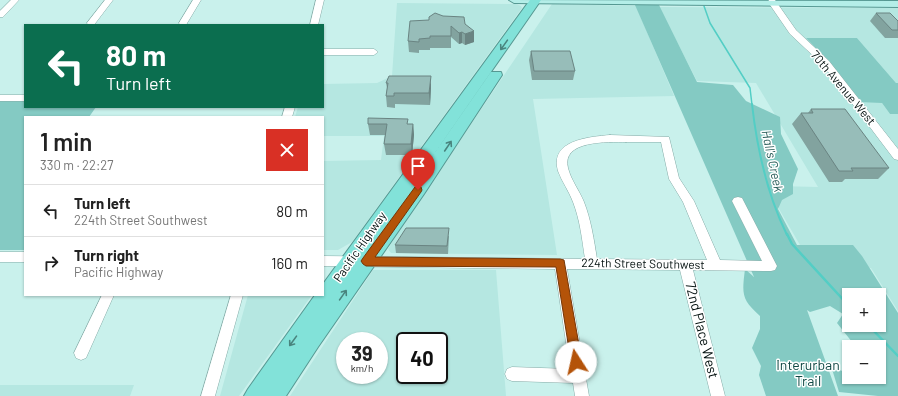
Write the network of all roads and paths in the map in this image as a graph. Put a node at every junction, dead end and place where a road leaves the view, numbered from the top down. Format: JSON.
{"nodes":[{"id":1,"x":15,"y":0,"type":"edge"},
{"id":2,"x":109,"y":0,"type":"edge"},
{"id":3,"x":197,"y":0,"type":"edge"},
{"id":4,"x":320,"y":0,"type":"edge"},
{"id":5,"x":514,"y":0,"type":"edge"},
{"id":6,"x":536,"y":0,"type":"edge"},
{"id":7,"x":547,"y":0,"type":"edge"},
{"id":8,"x":772,"y":2,"type":"junction"},
{"id":9,"x":898,"y":4,"type":"edge"},
{"id":10,"x":0,"y":15,"type":"edge"},
{"id":11,"x":91,"y":23,"type":"dead end"},
{"id":12,"x":183,"y":23,"type":"dead end"},
{"id":13,"x":314,"y":24,"type":"edge"},
{"id":14,"x":324,"y":52,"type":"edge"},
{"id":15,"x":374,"y":52,"type":"dead end"},
{"id":16,"x":479,"y":80,"type":"junction"},
{"id":17,"x":0,"y":98,"type":"edge"},
{"id":18,"x":24,"y":98,"type":"edge"},
{"id":19,"x":469,"y":115,"type":"junction"},
{"id":20,"x":898,"y":156,"type":"edge"},
{"id":21,"x":738,"y":201,"type":"dead end"},
{"id":22,"x":24,"y":257,"type":"edge"},
{"id":23,"x":1,"y":258,"type":"edge"},
{"id":24,"x":324,"y":261,"type":"edge"},
{"id":25,"x":359,"y":261,"type":"junction"},
{"id":26,"x":560,"y":263,"type":"junction"},
{"id":27,"x":592,"y":264,"type":"junction"},
{"id":28,"x":685,"y":264,"type":"junction"},
{"id":29,"x":716,"y":266,"type":"junction"},
{"id":30,"x":108,"y":296,"type":"edge"},
{"id":31,"x":237,"y":296,"type":"edge"},
{"id":32,"x":81,"y":353,"type":"dead end"},
{"id":33,"x":512,"y":374,"type":"dead end"},
{"id":34,"x":579,"y":376,"type":"junction"},
{"id":35,"x":208,"y":396,"type":"edge"},
{"id":36,"x":255,"y":396,"type":"edge"},
{"id":37,"x":274,"y":396,"type":"edge"},
{"id":38,"x":582,"y":396,"type":"edge"},
{"id":39,"x":718,"y":396,"type":"edge"}],
"edges":[{"from":1,"to":10,"type":"street"},
{"from":2,"to":11,"type":"street"},
{"from":3,"to":12,"type":"street"},
{"from":4,"to":13,"type":"street"},
{"from":5,"to":6,"type":"main road"},
{"from":6,"to":7,"type":"main road"},
{"from":6,"to":16,"type":"highway","name":"Pacific Highway","one_way":true},
{"from":7,"to":8,"type":"main road"},
{"from":7,"to":19,"type":"highway","name":"Pacific Highway"},
{"from":8,"to":9,"type":"main road"},
{"from":8,"to":20,"type":"street","name":"70th Avenue West"},
{"from":14,"to":15,"type":"street"},
{"from":16,"to":19,"type":"main road"},
{"from":16,"to":25,"type":"highway","name":"Pacific Highway"},
{"from":17,"to":18,"type":"street"},
{"from":25,"to":19,"type":"highway","name":"Pacific Highway","one_way":true},
{"from":21,"to":29,"type":"street","name":"224th Street Southwest"},
{"from":22,"to":23,"type":"street"},
{"from":24,"to":25,"type":"street","name":"224th Street Southwest"},
{"from":25,"to":26,"type":"street","name":"224th Street Southwest"},
{"from":25,"to":36,"type":"highway","name":"Pacific Highway","one_way":true},
{"from":37,"to":25,"type":"highway","name":"Pacific Highway","one_way":true},
{"from":26,"to":27,"type":"street","name":"224th Street Southwest"},
{"from":26,"to":34,"type":"street"},
{"from":27,"to":28,"type":"street","name":"224th Street Southwest"},
{"from":27,"to":29,"type":"street"},
{"from":28,"to":29,"type":"street","name":"224th Street Southwest"},
{"from":28,"to":39,"type":"street","name":"72nd Place West"},
{"from":30,"to":32,"type":"street"},
{"from":31,"to":35,"type":"street"},
{"from":33,"to":34,"type":"street"},
{"from":34,"to":38,"type":"street"}]}
